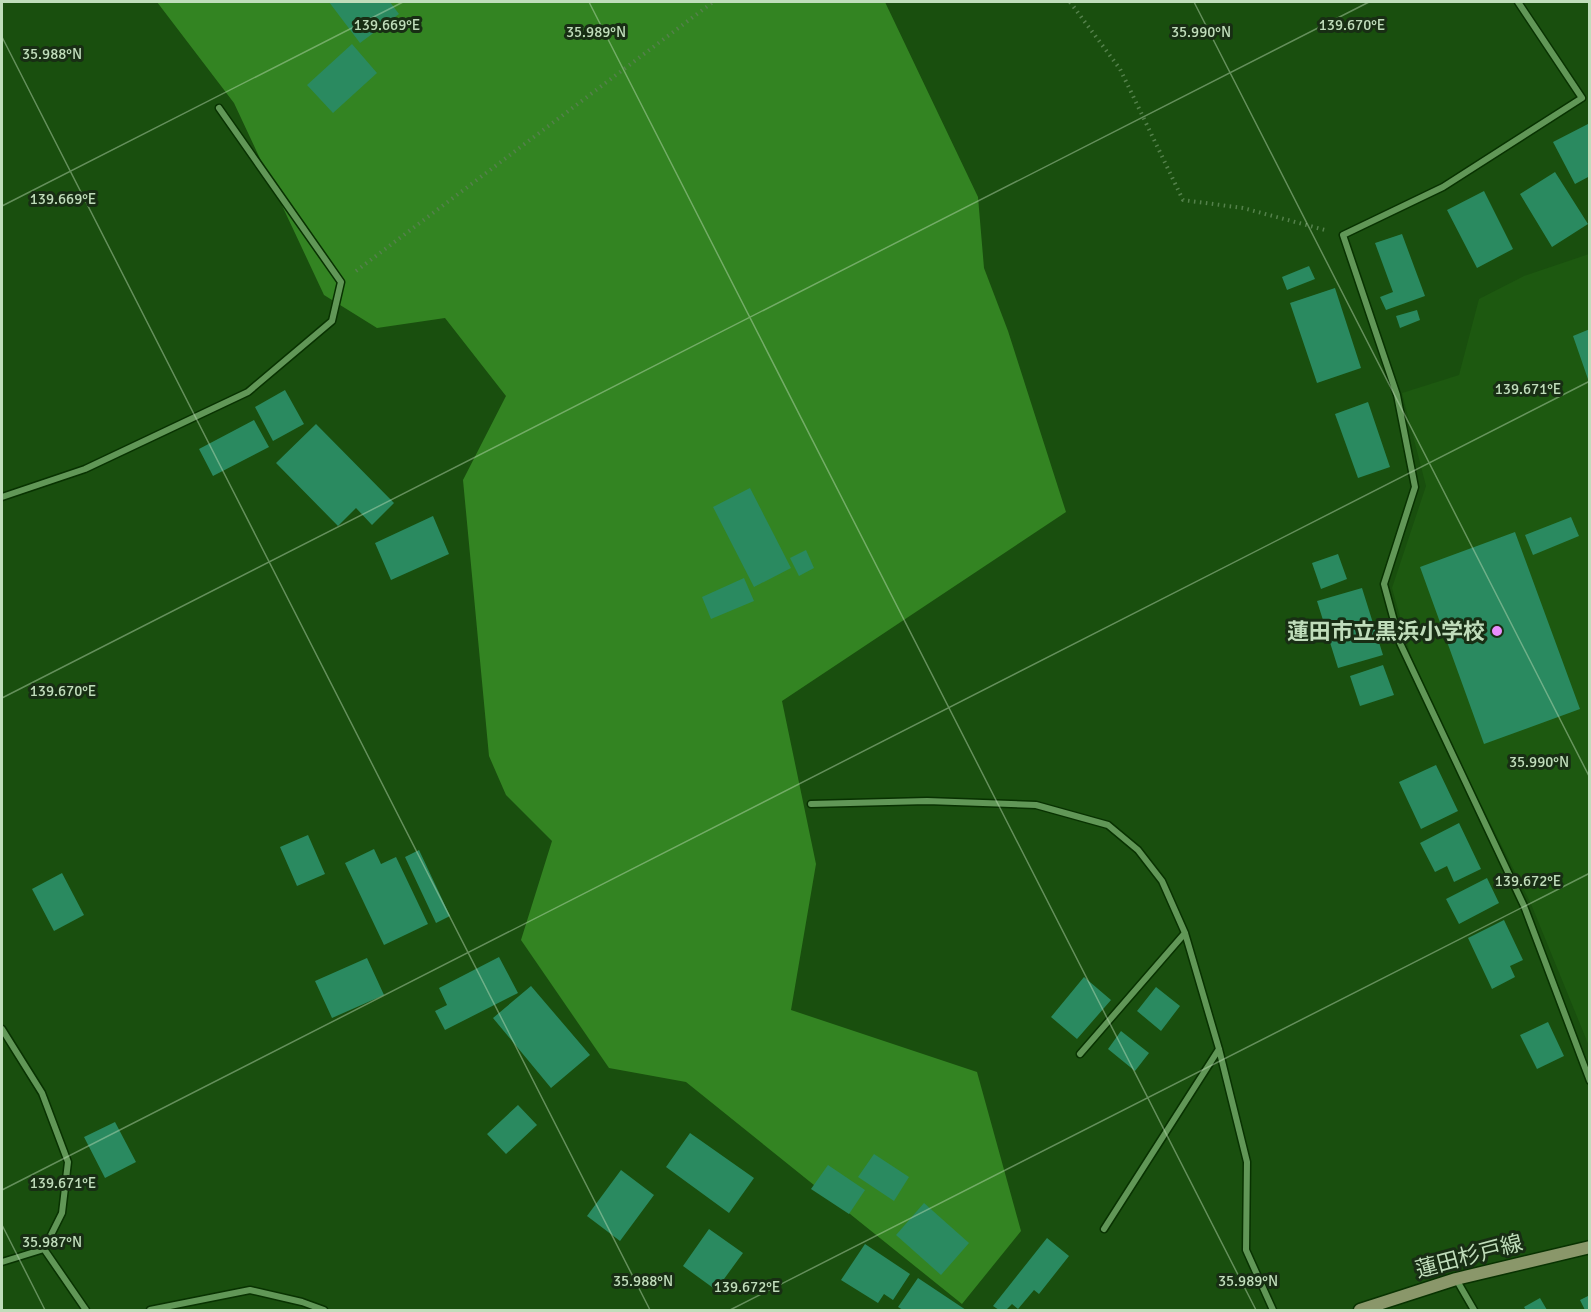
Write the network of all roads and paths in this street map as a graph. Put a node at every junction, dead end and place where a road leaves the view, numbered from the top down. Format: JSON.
{"nodes":[{"id":1,"x":712,"y":2,"type":"edge"},
{"id":2,"x":1071,"y":2,"type":"edge"},
{"id":3,"x":1518,"y":2,"type":"edge"},
{"id":4,"x":1590,"y":94,"type":"edge"},
{"id":5,"x":1582,"y":98,"type":"junction"},
{"id":6,"x":219,"y":108,"type":"dead end"},
{"id":7,"x":1343,"y":235,"type":"junction"},
{"id":8,"x":341,"y":282,"type":"junction"},
{"id":9,"x":2,"y":497,"type":"edge"},
{"id":10,"x":811,"y":804,"type":"dead end"},
{"id":11,"x":1185,"y":933,"type":"junction"},
{"id":12,"x":2,"y":1029,"type":"edge"},
{"id":13,"x":1219,"y":1049,"type":"junction"},
{"id":14,"x":1080,"y":1054,"type":"dead end"},
{"id":15,"x":1590,"y":1081,"type":"edge"},
{"id":16,"x":1104,"y":1229,"type":"dead end"},
{"id":17,"x":1590,"y":1246,"type":"edge"},
{"id":18,"x":44,"y":1249,"type":"junction"},
{"id":19,"x":2,"y":1262,"type":"edge"},
{"id":20,"x":1456,"y":1279,"type":"junction"},
{"id":21,"x":86,"y":1311,"type":"edge"},
{"id":22,"x":150,"y":1311,"type":"edge"},
{"id":23,"x":324,"y":1311,"type":"edge"},
{"id":24,"x":1273,"y":1311,"type":"edge"},
{"id":25,"x":1360,"y":1311,"type":"edge"},
{"id":26,"x":1474,"y":1311,"type":"edge"}],
"edges":[{"from":1,"to":8,"type":"path"},
{"from":2,"to":7,"type":"path"},
{"from":3,"to":5,"type":"street"},
{"from":4,"to":5,"type":"street"},
{"from":5,"to":7,"type":"street"},
{"from":6,"to":8,"type":"street"},
{"from":7,"to":15,"type":"street"},
{"from":8,"to":9,"type":"street"},
{"from":10,"to":11,"type":"street"},
{"from":11,"to":13,"type":"street"},
{"from":11,"to":14,"type":"street"},
{"from":12,"to":18,"type":"street"},
{"from":13,"to":16,"type":"street"},
{"from":13,"to":24,"type":"street"},
{"from":17,"to":20,"type":"main road","name":"蓮田杉戸線"},
{"from":18,"to":19,"type":"street"},
{"from":18,"to":21,"type":"street"},
{"from":20,"to":25,"type":"main road","name":"蓮田杉戸線"},
{"from":20,"to":26,"type":"street"},
{"from":22,"to":23,"type":"street"}]}
